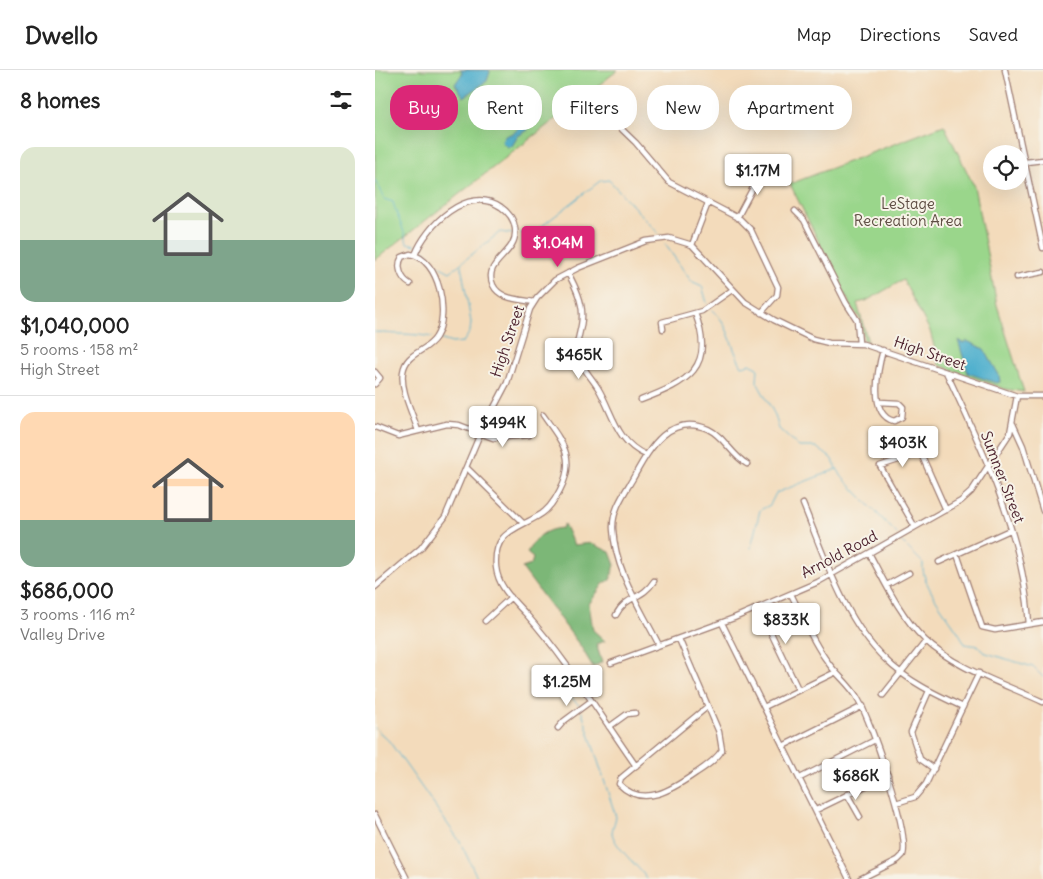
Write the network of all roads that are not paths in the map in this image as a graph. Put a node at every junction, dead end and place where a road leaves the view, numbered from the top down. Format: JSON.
{"nodes":[{"id":1,"x":1005,"y":70,"type":"edge"},
{"id":2,"x":623,"y":130,"type":"edge"},
{"id":3,"x":1022,"y":145,"type":"edge"},
{"id":4,"x":1043,"y":160,"type":"edge"},
{"id":5,"x":1028,"y":162,"type":"edge"},
{"id":6,"x":764,"y":167,"type":"dead end"},
{"id":7,"x":1028,"y":170,"type":"edge"},
{"id":8,"x":708,"y":203,"type":"junction"},
{"id":9,"x":795,"y":211,"type":"dead end"},
{"id":10,"x":737,"y":218,"type":"junction"},
{"id":11,"x":1040,"y":219,"type":"edge"},
{"id":12,"x":692,"y":245,"type":"junction"},
{"id":13,"x":1043,"y":248,"type":"edge"},
{"id":14,"x":415,"y":255,"type":"junction"},
{"id":15,"x":1043,"y":272,"type":"edge"},
{"id":16,"x":568,"y":273,"type":"junction"},
{"id":17,"x":1017,"y":277,"type":"dead end"},
{"id":18,"x":410,"y":284,"type":"dead end"},
{"id":19,"x":732,"y":290,"type":"junction"},
{"id":20,"x":534,"y":302,"type":"junction"},
{"id":21,"x":695,"y":313,"type":"junction"},
{"id":22,"x":761,"y":313,"type":"junction"},
{"id":23,"x":663,"y":329,"type":"dead end"},
{"id":24,"x":859,"y":343,"type":"junction"},
{"id":25,"x":883,"y":350,"type":"junction"},
{"id":26,"x":375,"y":372,"type":"edge"},
{"id":27,"x":946,"y":372,"type":"junction"},
{"id":28,"x":375,"y":384,"type":"edge"},
{"id":29,"x":1017,"y":396,"type":"junction"},
{"id":30,"x":1043,"y":396,"type":"edge"},
{"id":31,"x":641,"y":400,"type":"dead end"},
{"id":32,"x":880,"y":402,"type":"junction"},
{"id":33,"x":543,"y":415,"type":"dead end"},
{"id":34,"x":1013,"y":424,"type":"junction"},
{"id":35,"x":375,"y":427,"type":"edge"},
{"id":36,"x":418,"y":431,"type":"junction"},
{"id":37,"x":480,"y":434,"type":"junction"},
{"id":38,"x":529,"y":435,"type":"dead end"},
{"id":39,"x":914,"y":438,"type":"dead end"},
{"id":40,"x":920,"y":453,"type":"junction"},
{"id":41,"x":646,"y":455,"type":"junction"},
{"id":42,"x":747,"y":464,"type":"dead end"},
{"id":43,"x":989,"y":466,"type":"junction"},
{"id":44,"x":467,"y":468,"type":"junction"},
{"id":45,"x":803,"y":504,"type":"dead end"},
{"id":46,"x":946,"y":510,"type":"junction"},
{"id":47,"x":1043,"y":511,"type":"edge"},
{"id":48,"x":523,"y":523,"type":"junction"},
{"id":49,"x":915,"y":527,"type":"junction"},
{"id":50,"x":1010,"y":530,"type":"junction"},
{"id":51,"x":869,"y":553,"type":"junction"},
{"id":52,"x":957,"y":554,"type":"junction"},
{"id":53,"x":939,"y":562,"type":"dead end"},
{"id":54,"x":909,"y":573,"type":"dead end"},
{"id":55,"x":831,"y":575,"type":"junction"},
{"id":56,"x":654,"y":581,"type":"dead end"},
{"id":57,"x":887,"y":585,"type":"junction"},
{"id":58,"x":375,"y":587,"type":"edge"},
{"id":59,"x":791,"y":594,"type":"junction"},
{"id":60,"x":511,"y":597,"type":"junction"},
{"id":61,"x":635,"y":597,"type":"junction"},
{"id":62,"x":759,"y":608,"type":"junction"},
{"id":63,"x":616,"y":615,"type":"dead end"},
{"id":64,"x":485,"y":621,"type":"dead end"},
{"id":65,"x":1043,"y":622,"type":"edge"},
{"id":66,"x":722,"y":623,"type":"junction"},
{"id":67,"x":1029,"y":624,"type":"junction"},
{"id":68,"x":679,"y":639,"type":"junction"},
{"id":69,"x":926,"y":641,"type":"junction"},
{"id":70,"x":659,"y":645,"type":"junction"},
{"id":71,"x":611,"y":663,"type":"dead end"},
{"id":72,"x":836,"y":672,"type":"junction"},
{"id":73,"x":900,"y":672,"type":"junction"},
{"id":74,"x":979,"y":673,"type":"junction"},
{"id":75,"x":798,"y":689,"type":"junction"},
{"id":76,"x":929,"y":691,"type":"junction"},
{"id":77,"x":883,"y":695,"type":"dead end"},
{"id":78,"x":591,"y":701,"type":"junction"},
{"id":79,"x":1043,"y":702,"type":"edge"},
{"id":80,"x":863,"y":706,"type":"junction"},
{"id":81,"x":707,"y":707,"type":"junction"},
{"id":82,"x":764,"y":707,"type":"junction"},
{"id":83,"x":963,"y":707,"type":"junction"},
{"id":84,"x":635,"y":713,"type":"dead end"},
{"id":85,"x":609,"y":727,"type":"junction"},
{"id":86,"x":559,"y":728,"type":"dead end"},
{"id":87,"x":875,"y":740,"type":"junction"},
{"id":88,"x":783,"y":746,"type":"junction"},
{"id":89,"x":636,"y":766,"type":"junction"},
{"id":90,"x":934,"y":769,"type":"junction"},
{"id":91,"x":888,"y":775,"type":"junction"},
{"id":92,"x":799,"y":778,"type":"junction"},
{"id":93,"x":847,"y":794,"type":"junction"},
{"id":94,"x":896,"y":803,"type":"junction"},
{"id":95,"x":816,"y":810,"type":"junction"},
{"id":96,"x":375,"y":815,"type":"edge"},
{"id":97,"x":860,"y":817,"type":"dead end"},
{"id":98,"x":407,"y":879,"type":"edge"},
{"id":99,"x":849,"y":879,"type":"edge"},
{"id":100,"x":860,"y":879,"type":"edge"}],
"edges":[{"from":1,"to":3,"type":"street"},
{"from":2,"to":8,"type":"street"},
{"from":4,"to":5,"type":"street"},
{"from":6,"to":10,"type":"street"},
{"from":7,"to":11,"type":"street"},
{"from":8,"to":10,"type":"street"},
{"from":8,"to":12,"type":"street"},
{"from":9,"to":24,"type":"street"},
{"from":10,"to":22,"type":"street"},
{"from":11,"to":13,"type":"street"},
{"from":12,"to":16,"type":"street","name":"High Street"},
{"from":12,"to":19,"type":"street","name":"High Street"},
{"from":14,"to":18,"type":"street"},
{"from":14,"to":20,"type":"street"},
{"from":14,"to":36,"type":"street"},
{"from":15,"to":17,"type":"street"},
{"from":16,"to":20,"type":"street","name":"High Street"},
{"from":16,"to":41,"type":"street"},
{"from":19,"to":21,"type":"street"},
{"from":19,"to":22,"type":"street","name":"High Street"},
{"from":20,"to":37,"type":"street","name":"High Street"},
{"from":21,"to":23,"type":"street"},
{"from":21,"to":31,"type":"street"},
{"from":22,"to":24,"type":"street","name":"High Street"},
{"from":24,"to":25,"type":"street","name":"High Street"},
{"from":25,"to":27,"type":"street","name":"High Street"},
{"from":25,"to":32,"type":"street"},
{"from":26,"to":28,"type":"street"},
{"from":27,"to":29,"type":"street","name":"High Street"},
{"from":27,"to":43,"type":"street","name":"Sumner Street"},
{"from":29,"to":30,"type":"street","name":"High Street"},
{"from":29,"to":34,"type":"street","name":"Arnold Road"},
{"from":32,"to":32,"type":"street"},
{"from":33,"to":48,"type":"street"},
{"from":34,"to":43,"type":"street","name":"Arnold Road"},
{"from":34,"to":47,"type":"street"},
{"from":35,"to":36,"type":"street"},
{"from":36,"to":37,"type":"street"},
{"from":37,"to":38,"type":"street"},
{"from":37,"to":44,"type":"street","name":"High Street"},
{"from":39,"to":40,"type":"street"},
{"from":40,"to":46,"type":"street"},
{"from":40,"to":49,"type":"street"},
{"from":41,"to":42,"type":"street"},
{"from":41,"to":61,"type":"street"},
{"from":43,"to":46,"type":"street","name":"Arnold Road"},
{"from":43,"to":50,"type":"street","name":"Sumner Street"},
{"from":44,"to":48,"type":"street"},
{"from":44,"to":58,"type":"street","name":"High Street"},
{"from":45,"to":55,"type":"street"},
{"from":46,"to":49,"type":"street","name":"Arnold Road"},
{"from":48,"to":60,"type":"street"},
{"from":49,"to":51,"type":"street","name":"Arnold Road"},
{"from":50,"to":52,"type":"street"},
{"from":50,"to":67,"type":"street","name":"Sumner Street"},
{"from":51,"to":55,"type":"street","name":"Arnold Road"},
{"from":51,"to":57,"type":"street"},
{"from":52,"to":53,"type":"street"},
{"from":52,"to":67,"type":"street"},
{"from":54,"to":57,"type":"street"},
{"from":55,"to":59,"type":"street","name":"Arnold Road"},
{"from":55,"to":73,"type":"street"},
{"from":56,"to":61,"type":"street"},
{"from":57,"to":69,"type":"street"},
{"from":59,"to":62,"type":"street","name":"Arnold Road"},
{"from":59,"to":72,"type":"street"},
{"from":60,"to":64,"type":"street"},
{"from":60,"to":78,"type":"street"},
{"from":61,"to":63,"type":"street"},
{"from":61,"to":70,"type":"street"},
{"from":62,"to":66,"type":"street","name":"Arnold Road"},
{"from":62,"to":75,"type":"street"},
{"from":65,"to":67,"type":"street"},
{"from":66,"to":68,"type":"street","name":"Arnold Road"},
{"from":66,"to":82,"type":"street"},
{"from":68,"to":70,"type":"street","name":"Arnold Road"},
{"from":68,"to":81,"type":"street"},
{"from":69,"to":73,"type":"street"},
{"from":69,"to":74,"type":"street"},
{"from":70,"to":71,"type":"street","name":"Arnold Road"},
{"from":72,"to":75,"type":"street"},
{"from":72,"to":80,"type":"street"},
{"from":73,"to":76,"type":"street"},
{"from":73,"to":77,"type":"street"},
{"from":74,"to":79,"type":"street"},
{"from":74,"to":83,"type":"street"},
{"from":75,"to":82,"type":"street"},
{"from":76,"to":83,"type":"street"},
{"from":76,"to":90,"type":"street"},
{"from":78,"to":85,"type":"street"},
{"from":78,"to":86,"type":"street"},
{"from":80,"to":87,"type":"street"},
{"from":80,"to":88,"type":"street"},
{"from":81,"to":89,"type":"street"},
{"from":81,"to":89,"type":"street"},
{"from":82,"to":88,"type":"street"},
{"from":83,"to":90,"type":"street"},
{"from":84,"to":85,"type":"street"},
{"from":85,"to":89,"type":"street"},
{"from":87,"to":91,"type":"street"},
{"from":87,"to":92,"type":"street"},
{"from":88,"to":92,"type":"street"},
{"from":90,"to":94,"type":"street"},
{"from":91,"to":93,"type":"street"},
{"from":91,"to":94,"type":"street"},
{"from":92,"to":95,"type":"street"},
{"from":93,"to":95,"type":"street"},
{"from":93,"to":97,"type":"street"},
{"from":94,"to":100,"type":"street"},
{"from":95,"to":99,"type":"street"},
{"from":96,"to":98,"type":"street"}]}
